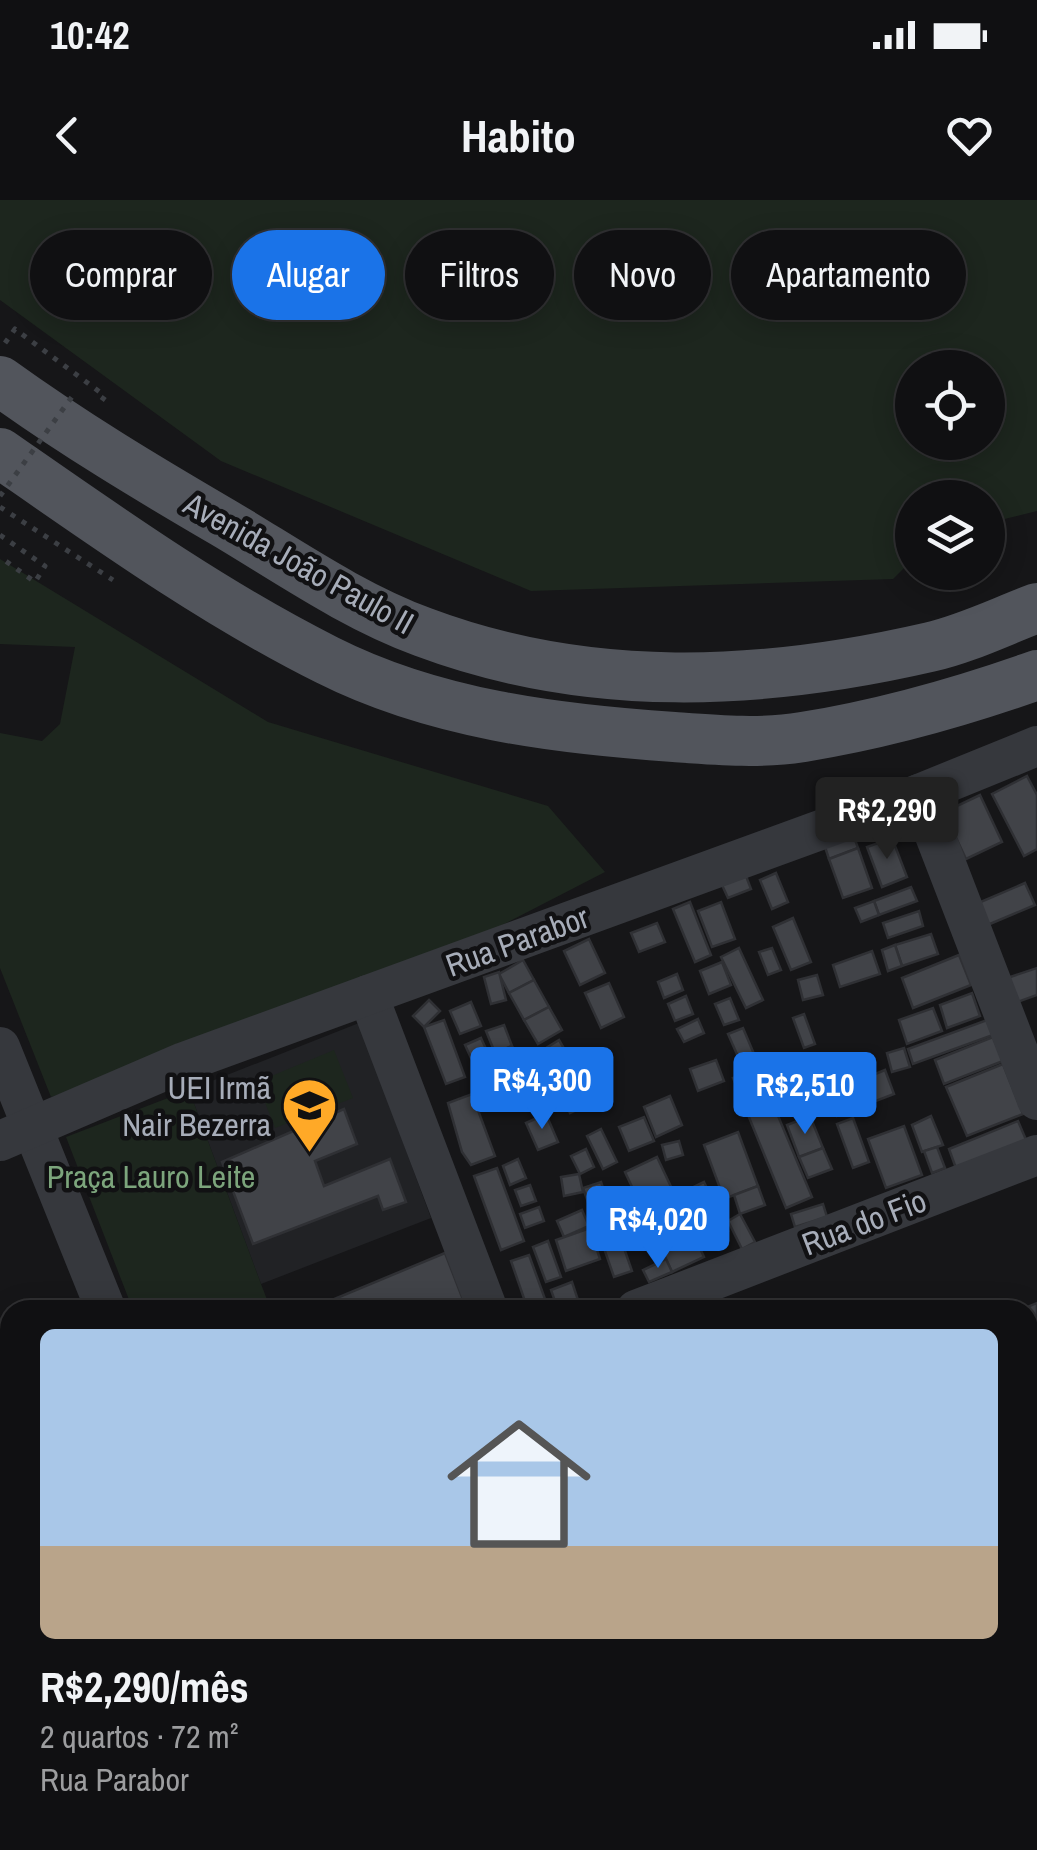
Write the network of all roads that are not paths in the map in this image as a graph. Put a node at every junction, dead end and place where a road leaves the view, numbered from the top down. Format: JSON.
{"nodes":[{"id":1,"x":0,"y":380,"type":"edge"},
{"id":2,"x":0,"y":453,"type":"edge"},
{"id":3,"x":1037,"y":608,"type":"edge"},
{"id":4,"x":1037,"y":675,"type":"edge"},
{"id":5,"x":1037,"y":746,"type":"edge"},
{"id":6,"x":919,"y":794,"type":"junction"},
{"id":7,"x":368,"y":995,"type":"junction"},
{"id":8,"x":0,"y":1047,"type":"edge"},
{"id":9,"x":1037,"y":1100,"type":"edge"},
{"id":10,"x":15,"y":1135,"type":"edge"},
{"id":11,"x":1037,"y":1155,"type":"edge"},
{"id":12,"x":101,"y":1300,"type":"edge"},
{"id":13,"x":484,"y":1300,"type":"edge"},
{"id":14,"x":662,"y":1300,"type":"edge"}],
"edges":[{"from":1,"to":3,"type":"main road","name":"Avenida João Paulo II"},
{"from":2,"to":4,"type":"main road","name":"Avenida João Paulo II"},
{"from":5,"to":6,"type":"street","name":"Rua Parabor"},
{"from":6,"to":7,"type":"street","name":"Rua Parabor"},
{"from":6,"to":9,"type":"street"},
{"from":7,"to":10,"type":"street","name":"Rua Parabor"},
{"from":7,"to":13,"type":"street"},
{"from":8,"to":10,"type":"street"},
{"from":10,"to":12,"type":"street"},
{"from":11,"to":14,"type":"street","name":"Rua do Fio"}]}
